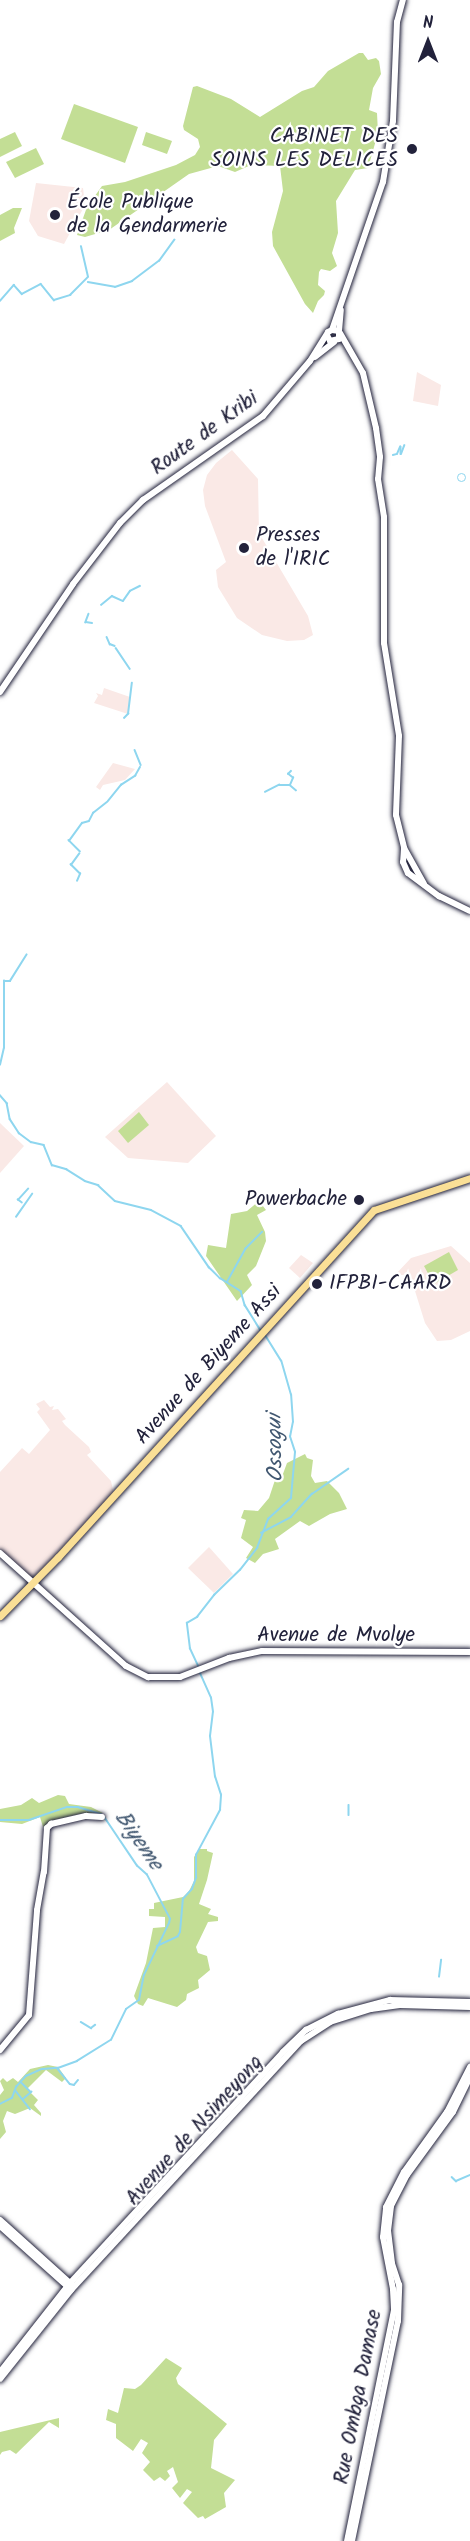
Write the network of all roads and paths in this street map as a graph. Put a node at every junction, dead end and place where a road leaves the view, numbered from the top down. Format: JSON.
{"nodes":[{"id":1,"x":403,"y":0,"type":"edge"},
{"id":2,"x":334,"y":332,"type":"junction"},
{"id":3,"x":336,"y":341,"type":"junction"},
{"id":4,"x":353,"y":353,"type":"junction"},
{"id":5,"x":310,"y":361,"type":"junction"},
{"id":6,"x":0,"y":692,"type":"edge"},
{"id":7,"x":470,"y":911,"type":"edge"},
{"id":8,"x":470,"y":1178,"type":"edge"},
{"id":9,"x":0,"y":1553,"type":"edge"},
{"id":10,"x":34,"y":1582,"type":"junction"},
{"id":11,"x":0,"y":1616,"type":"edge"},
{"id":12,"x":470,"y":1652,"type":"edge"},
{"id":13,"x":102,"y":1817,"type":"dead end"},
{"id":14,"x":470,"y":2002,"type":"edge"},
{"id":15,"x":470,"y":2007,"type":"edge"},
{"id":16,"x":0,"y":2050,"type":"edge"},
{"id":17,"x":470,"y":2067,"type":"edge"},
{"id":18,"x":470,"y":2077,"type":"edge"},
{"id":19,"x":0,"y":2220,"type":"edge"},
{"id":20,"x":0,"y":2226,"type":"edge"},
{"id":21,"x":70,"y":2287,"type":"junction"},
{"id":22,"x":0,"y":2372,"type":"edge"},
{"id":23,"x":0,"y":2379,"type":"edge"},
{"id":24,"x":347,"y":2541,"type":"edge"},
{"id":25,"x":352,"y":2541,"type":"edge"}],
"edges":[{"from":1,"to":2,"type":"main road"},
{"from":2,"to":3,"type":"main road"},
{"from":2,"to":3,"type":"main road"},
{"from":2,"to":4,"type":"main road"},
{"from":2,"to":5,"type":"main road","name":"Route de Kribi"},
{"from":3,"to":4,"type":"main road"},
{"from":3,"to":5,"type":"main road"},
{"from":4,"to":7,"type":"main road"},
{"from":5,"to":6,"type":"main road","name":"Route de Kribi"},
{"from":8,"to":10,"type":"main road","name":"Avenue de Biyeme Assi"},
{"from":9,"to":10,"type":"main road","name":"Avenue de Mvolye"},
{"from":10,"to":11,"type":"main road","name":"Avenue de Biyeme Assi"},
{"from":10,"to":12,"type":"main road","name":"Avenue de Mvolye"},
{"from":13,"to":16,"type":"main road"},
{"from":14,"to":21,"type":"main road","name":"Avenue de Nsimeyong"},
{"from":15,"to":21,"type":"main road","name":"Avenue de Nsimeyong"},
{"from":17,"to":24,"type":"main road","name":"Rue Ombga Damase"},
{"from":18,"to":25,"type":"main road","name":"Rue Ombga Damase"},
{"from":19,"to":21,"type":"main road"},
{"from":20,"to":21,"type":"main road"},
{"from":21,"to":22,"type":"main road","name":"Avenue de Nsimeyong"},
{"from":21,"to":23,"type":"main road","name":"Avenue de Nsimeyong"}]}
